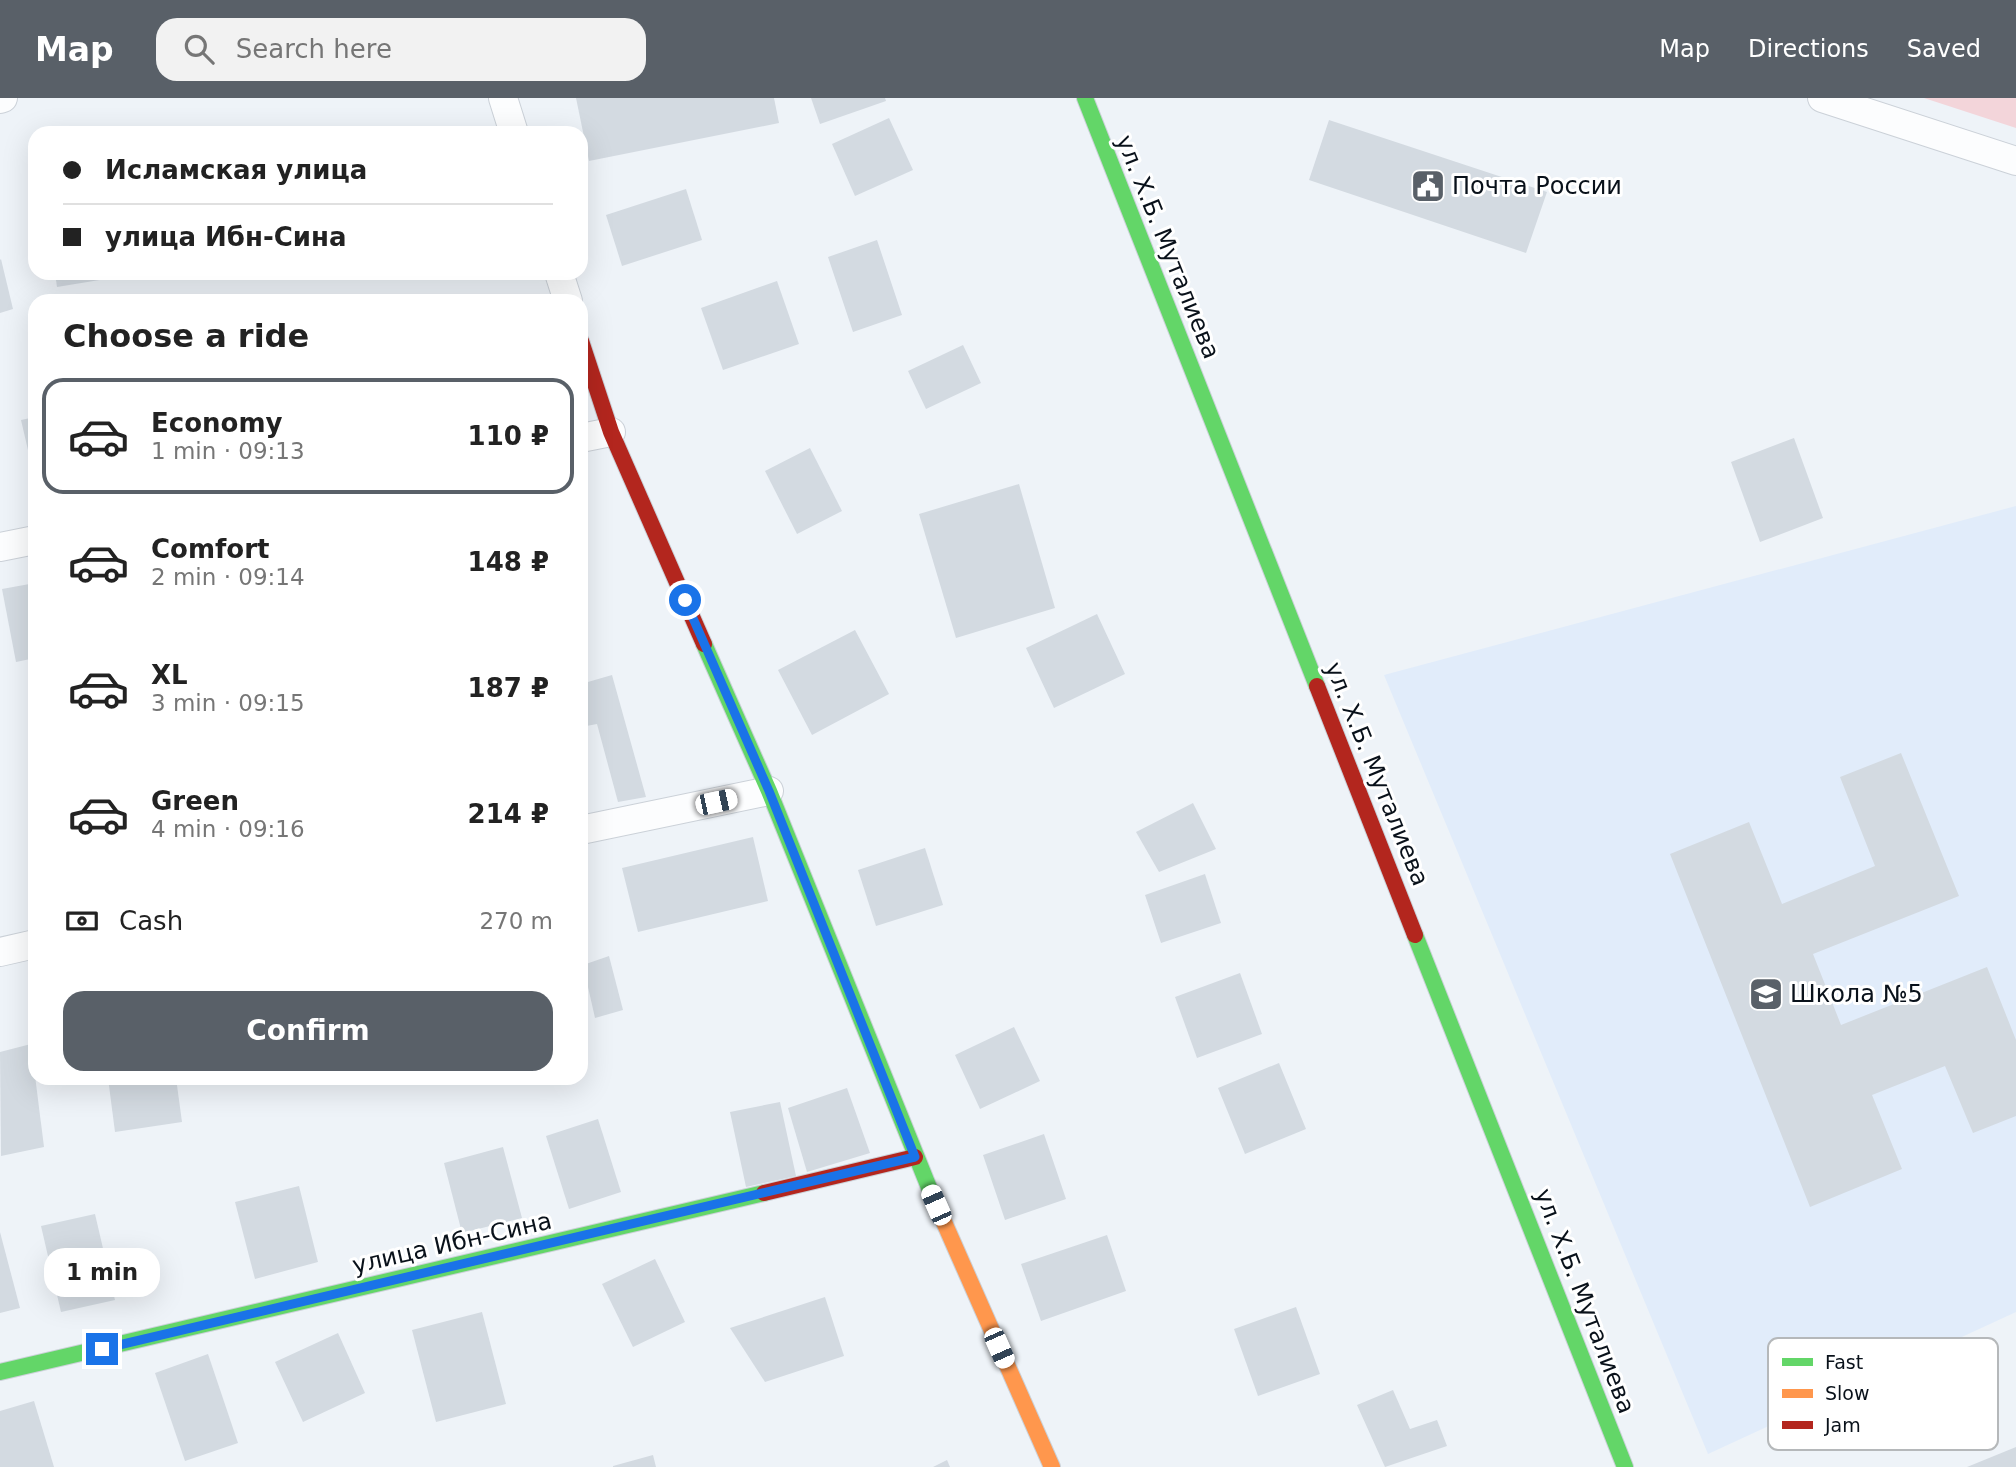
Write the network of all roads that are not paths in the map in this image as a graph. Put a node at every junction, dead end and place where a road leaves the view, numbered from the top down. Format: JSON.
{"nodes":[{"id":1,"x":503,"y":98,"type":"edge"},
{"id":2,"x":1085,"y":98,"type":"edge"},
{"id":3,"x":1822,"y":98,"type":"edge"},
{"id":4,"x":512,"y":126,"type":"edge"},
{"id":5,"x":2016,"y":161,"type":"edge"},
{"id":6,"x":588,"y":362,"type":"edge"},
{"id":7,"x":611,"y":432,"type":"junction"},
{"id":8,"x":588,"y":437,"type":"edge"},
{"id":9,"x":28,"y":541,"type":"edge"},
{"id":10,"x":0,"y":547,"type":"edge"},
{"id":11,"x":769,"y":791,"type":"junction"},
{"id":12,"x":588,"y":829,"type":"edge"},
{"id":13,"x":28,"y":946,"type":"edge"},
{"id":14,"x":0,"y":952,"type":"edge"},
{"id":15,"x":915,"y":1157,"type":"junction"},
{"id":16,"x":0,"y":1372,"type":"edge"},
{"id":17,"x":1052,"y":1467,"type":"edge"},
{"id":18,"x":1625,"y":1467,"type":"edge"}],
"edges":[{"from":1,"to":4,"type":"street"},
{"from":2,"to":18,"type":"street","name":"ул. Х.Б. Муталиева"},
{"from":3,"to":5,"type":"street"},
{"from":6,"to":7,"type":"street"},
{"from":7,"to":8,"type":"street"},
{"from":7,"to":11,"type":"street"},
{"from":9,"to":10,"type":"street"},
{"from":11,"to":12,"type":"street"},
{"from":11,"to":15,"type":"street"},
{"from":13,"to":14,"type":"street"},
{"from":15,"to":16,"type":"street","name":"улица Ибн-Сина"},
{"from":15,"to":17,"type":"street"}]}
